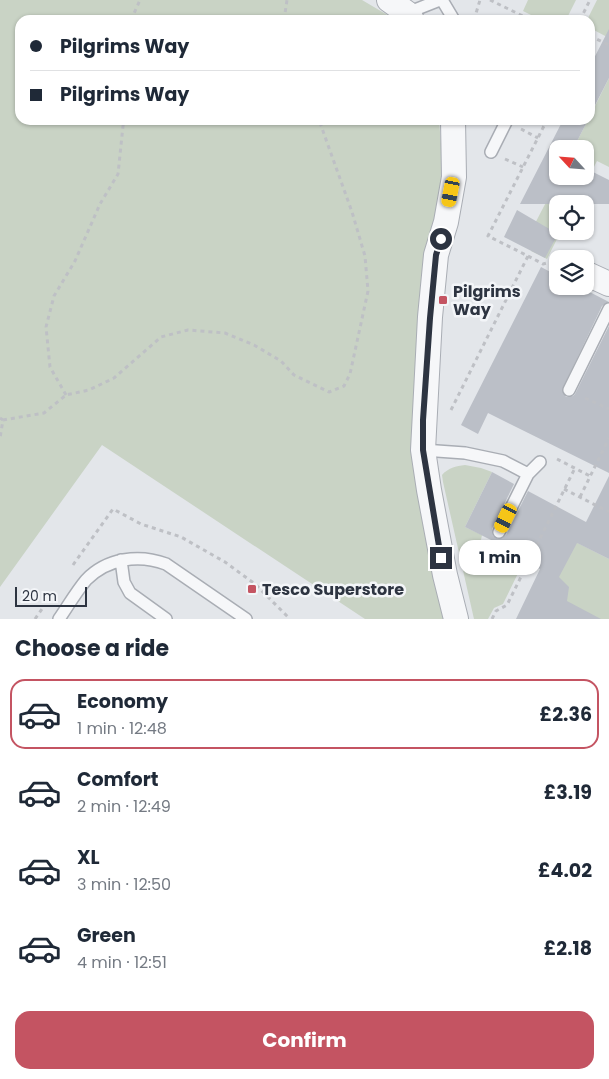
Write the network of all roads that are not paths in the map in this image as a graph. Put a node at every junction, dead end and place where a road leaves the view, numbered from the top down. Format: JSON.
{"nodes":[{"id":1,"x":441,"y":0,"type":"edge"},
{"id":2,"x":402,"y":11,"type":"edge"},
{"id":3,"x":451,"y":15,"type":"edge"},
{"id":4,"x":453,"y":125,"type":"edge"},
{"id":5,"x":504,"y":125,"type":"edge"},
{"id":6,"x":491,"y":152,"type":"dead end"},
{"id":7,"x":594,"y":276,"type":"edge"},
{"id":8,"x":609,"y":284,"type":"edge"},
{"id":9,"x":609,"y":309,"type":"edge"},
{"id":10,"x":568,"y":390,"type":"road end"},
{"id":11,"x":423,"y":450,"type":"junction"},
{"id":12,"x":540,"y":462,"type":"road end"},
{"id":13,"x":528,"y":474,"type":"junction"},
{"id":14,"x":499,"y":532,"type":"dead end"},
{"id":15,"x":121,"y":560,"type":"junction"},
{"id":16,"x":59,"y":619,"type":"edge"},
{"id":17,"x":166,"y":619,"type":"edge"},
{"id":18,"x":246,"y":619,"type":"edge"},
{"id":19,"x":456,"y":619,"type":"edge"}],
"edges":[{"from":1,"to":2,"type":"lane"},
{"from":1,"to":3,"type":"lane"},
{"from":4,"to":11,"type":"street"},
{"from":5,"to":6,"type":"lane"},
{"from":7,"to":8,"type":"street"},
{"from":9,"to":10,"type":"lane"},
{"from":11,"to":13,"type":"lane"},
{"from":11,"to":19,"type":"street"},
{"from":12,"to":13,"type":"lane"},
{"from":13,"to":14,"type":"lane"},
{"from":15,"to":16,"type":"lane"},
{"from":15,"to":17,"type":"lane"},
{"from":15,"to":18,"type":"lane"}]}
